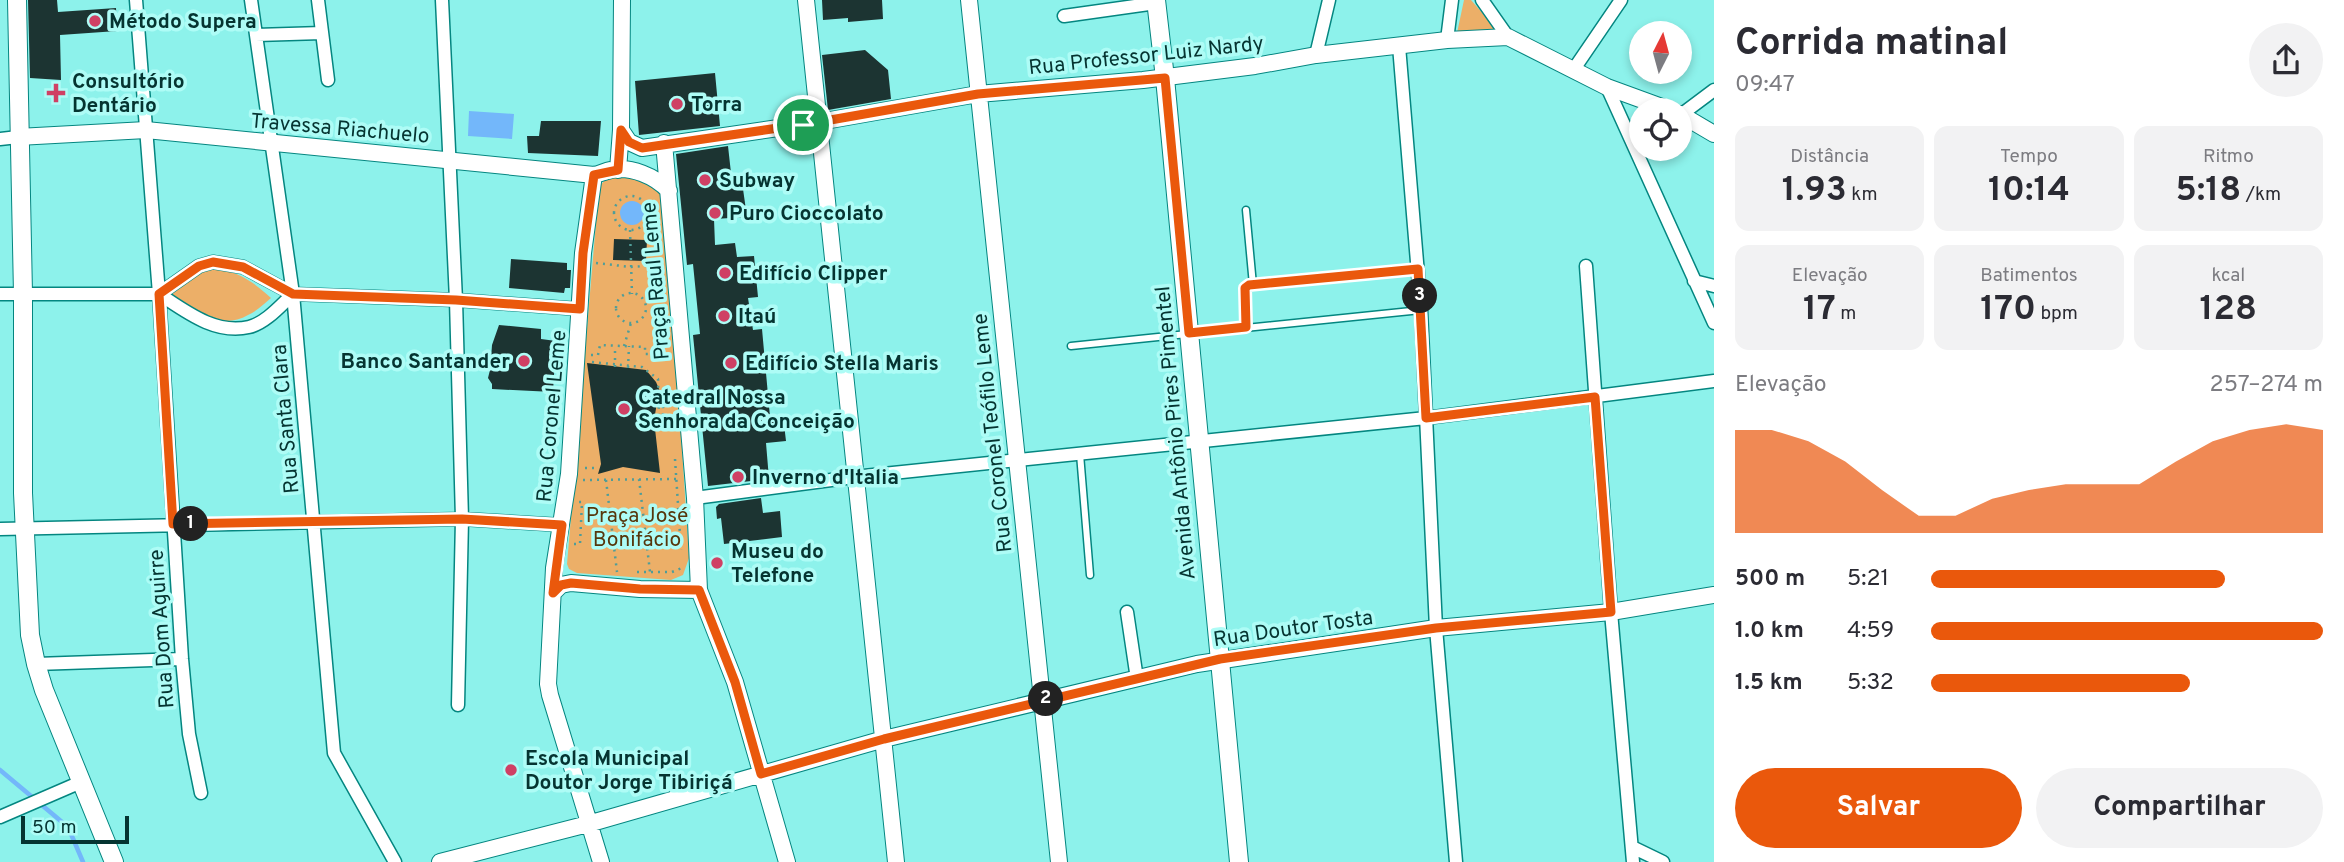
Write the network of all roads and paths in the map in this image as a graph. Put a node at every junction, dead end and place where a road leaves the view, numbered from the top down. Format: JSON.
{"nodes":[{"id":1,"x":16,"y":0,"type":"edge"},
{"id":2,"x":135,"y":0,"type":"edge"},
{"id":3,"x":251,"y":0,"type":"edge"},
{"id":4,"x":318,"y":0,"type":"edge"},
{"id":5,"x":442,"y":0,"type":"edge"},
{"id":6,"x":622,"y":0,"type":"edge"},
{"id":7,"x":806,"y":0,"type":"edge"},
{"id":8,"x":969,"y":0,"type":"edge"},
{"id":9,"x":1329,"y":0,"type":"edge"},
{"id":10,"x":1452,"y":0,"type":"edge"},
{"id":11,"x":1482,"y":0,"type":"edge"},
{"id":12,"x":1621,"y":0,"type":"edge"},
{"id":13,"x":1156,"y":1,"type":"edge"},
{"id":14,"x":1064,"y":16,"type":"dead end"},
{"id":15,"x":322,"y":33,"type":"junction"},
{"id":16,"x":256,"y":35,"type":"junction"},
{"id":17,"x":1508,"y":37,"type":"junction"},
{"id":18,"x":1447,"y":40,"type":"junction"},
{"id":19,"x":1399,"y":46,"type":"junction"},
{"id":20,"x":1316,"y":55,"type":"junction"},
{"id":21,"x":1574,"y":69,"type":"junction"},
{"id":22,"x":1165,"y":78,"type":"junction"},
{"id":23,"x":328,"y":80,"type":"dead end"},
{"id":24,"x":1607,"y":87,"type":"junction"},
{"id":25,"x":1714,"y":90,"type":"edge"},
{"id":26,"x":978,"y":94,"type":"junction"},
{"id":27,"x":1637,"y":98,"type":"edge"},
{"id":28,"x":1692,"y":104,"type":"edge"},
{"id":29,"x":819,"y":122,"type":"junction"},
{"id":30,"x":1692,"y":122,"type":"edge"},
{"id":31,"x":146,"y":130,"type":"junction"},
{"id":32,"x":621,"y":130,"type":"junction"},
{"id":33,"x":1714,"y":134,"type":"edge"},
{"id":34,"x":9,"y":138,"type":"edge"},
{"id":35,"x":272,"y":143,"type":"junction"},
{"id":36,"x":664,"y":143,"type":"junction"},
{"id":37,"x":448,"y":159,"type":"junction"},
{"id":38,"x":618,"y":170,"type":"junction"},
{"id":39,"x":594,"y":175,"type":"junction"},
{"id":40,"x":669,"y":191,"type":"junction"},
{"id":41,"x":1246,"y":210,"type":"dead end"},
{"id":42,"x":606,"y":212,"type":"dead end"},
{"id":43,"x":614,"y":212,"type":"junction"},
{"id":44,"x":631,"y":230,"type":"junction"},
{"id":45,"x":593,"y":263,"type":"dead end"},
{"id":46,"x":667,"y":264,"type":"dead end"},
{"id":47,"x":1587,"y":266,"type":"dead end"},
{"id":48,"x":631,"y":267,"type":"junction"},
{"id":49,"x":1418,"y":269,"type":"junction"},
{"id":50,"x":1694,"y":281,"type":"junction"},
{"id":51,"x":1254,"y":285,"type":"junction"},
{"id":52,"x":1714,"y":286,"type":"edge"},
{"id":53,"x":632,"y":293,"type":"junction"},
{"id":54,"x":0,"y":294,"type":"edge"},
{"id":55,"x":23,"y":294,"type":"junction"},
{"id":56,"x":159,"y":294,"type":"junction"},
{"id":57,"x":293,"y":294,"type":"junction"},
{"id":58,"x":456,"y":300,"type":"junction"},
{"id":59,"x":580,"y":309,"type":"junction"},
{"id":60,"x":1421,"y":310,"type":"junction"},
{"id":61,"x":631,"y":323,"type":"junction"},
{"id":62,"x":1714,"y":323,"type":"edge"},
{"id":63,"x":1246,"y":327,"type":"junction"},
{"id":64,"x":1189,"y":333,"type":"junction"},
{"id":65,"x":615,"y":346,"type":"junction"},
{"id":66,"x":624,"y":346,"type":"junction"},
{"id":67,"x":629,"y":346,"type":"junction"},
{"id":68,"x":1071,"y":346,"type":"dead end"},
{"id":69,"x":670,"y":354,"type":"dead end"},
{"id":70,"x":585,"y":355,"type":"dead end"},
{"id":71,"x":586,"y":362,"type":"dead end"},
{"id":72,"x":615,"y":366,"type":"junction"},
{"id":73,"x":628,"y":367,"type":"junction"},
{"id":74,"x":1714,"y":381,"type":"edge"},
{"id":75,"x":1595,"y":397,"type":"junction"},
{"id":76,"x":672,"y":404,"type":"dead end"},
{"id":77,"x":1426,"y":418,"type":"junction"},
{"id":78,"x":1200,"y":441,"type":"junction"},
{"id":79,"x":1080,"y":454,"type":"junction"},
{"id":80,"x":1016,"y":461,"type":"junction"},
{"id":81,"x":577,"y":468,"type":"dead end"},
{"id":82,"x":599,"y":468,"type":"dead end"},
{"id":83,"x":854,"y":477,"type":"junction"},
{"id":84,"x":639,"y":479,"type":"junction"},
{"id":85,"x":676,"y":479,"type":"dead end"},
{"id":86,"x":576,"y":480,"type":"dead end"},
{"id":87,"x":606,"y":480,"type":"junction"},
{"id":88,"x":695,"y":498,"type":"junction"},
{"id":89,"x":575,"y":502,"type":"dead end"},
{"id":90,"x":462,"y":519,"type":"junction"},
{"id":91,"x":313,"y":521,"type":"junction"},
{"id":92,"x":173,"y":524,"type":"junction"},
{"id":93,"x":562,"y":525,"type":"junction"},
{"id":94,"x":25,"y":528,"type":"junction"},
{"id":95,"x":0,"y":529,"type":"edge"},
{"id":96,"x":674,"y":532,"type":"dead end"},
{"id":97,"x":680,"y":532,"type":"dead end"},
{"id":98,"x":573,"y":544,"type":"dead end"},
{"id":99,"x":554,"y":568,"type":"junction"},
{"id":100,"x":617,"y":572,"type":"dead end"},
{"id":101,"x":650,"y":572,"type":"dead end"},
{"id":102,"x":1090,"y":575,"type":"dead end"},
{"id":103,"x":571,"y":583,"type":"junction"},
{"id":104,"x":699,"y":590,"type":"junction"},
{"id":105,"x":553,"y":593,"type":"junction"},
{"id":106,"x":1714,"y":594,"type":"edge"},
{"id":107,"x":1127,"y":612,"type":"dead end"},
{"id":108,"x":1611,"y":612,"type":"junction"},
{"id":109,"x":1436,"y":628,"type":"junction"},
{"id":110,"x":182,"y":659,"type":"junction"},
{"id":111,"x":1220,"y":659,"type":"junction"},
{"id":112,"x":36,"y":664,"type":"junction"},
{"id":113,"x":1137,"y":679,"type":"junction"},
{"id":114,"x":1041,"y":700,"type":"junction"},
{"id":115,"x":458,"y":705,"type":"dead end"},
{"id":116,"x":884,"y":739,"type":"junction"},
{"id":117,"x":761,"y":774,"type":"junction"},
{"id":118,"x":81,"y":782,"type":"junction"},
{"id":119,"x":201,"y":793,"type":"dead end"},
{"id":120,"x":0,"y":817,"type":"edge"},
{"id":121,"x":588,"y":824,"type":"junction"},
{"id":122,"x":1632,"y":848,"type":"junction"},
{"id":123,"x":114,"y":862,"type":"edge"},
{"id":124,"x":395,"y":862,"type":"edge"},
{"id":125,"x":440,"y":862,"type":"edge"},
{"id":126,"x":601,"y":862,"type":"edge"},
{"id":127,"x":788,"y":862,"type":"edge"},
{"id":128,"x":896,"y":862,"type":"edge"},
{"id":129,"x":1059,"y":862,"type":"edge"},
{"id":130,"x":1239,"y":862,"type":"edge"},
{"id":131,"x":1456,"y":862,"type":"edge"},
{"id":132,"x":1633,"y":862,"type":"edge"},
{"id":133,"x":1663,"y":862,"type":"edge"}],
"edges":[{"from":1,"to":34,"type":"main road"},
{"from":2,"to":31,"type":"street","name":"Rua Dom Aguirre"},
{"from":3,"to":16,"type":"street","name":"Rua Santa Clara"},
{"from":4,"to":15,"type":"street"},
{"from":5,"to":37,"type":"street"},
{"from":6,"to":32,"type":"street"},
{"from":7,"to":29,"type":"street"},
{"from":8,"to":26,"type":"street","name":"Rua Coronel Teófilo Leme"},
{"from":9,"to":20,"type":"street"},
{"from":10,"to":18,"type":"street"},
{"from":11,"to":17,"type":"street"},
{"from":12,"to":21,"type":"street"},
{"from":13,"to":14,"type":"street"},
{"from":13,"to":22,"type":"main road","name":"Avenida Antônio Pires Pimentel"},
{"from":15,"to":16,"type":"street"},
{"from":15,"to":23,"type":"street"},
{"from":16,"to":35,"type":"street","name":"Rua Santa Clara"},
{"from":17,"to":18,"type":"street","name":"Rua Professor Luiz Nardy"},
{"from":17,"to":21,"type":"street","name":"Rua Professor Luiz Nardy"},
{"from":18,"to":19,"type":"street","name":"Rua Professor Luiz Nardy"},
{"from":19,"to":20,"type":"street","name":"Rua Professor Luiz Nardy"},
{"from":19,"to":49,"type":"street"},
{"from":20,"to":22,"type":"street","name":"Rua Professor Luiz Nardy"},
{"from":21,"to":24,"type":"street","name":"Rua Professor Luiz Nardy"},
{"from":22,"to":26,"type":"street","name":"Rua Professor Luiz Nardy"},
{"from":22,"to":64,"type":"main road","name":"Avenida Antônio Pires Pimentel"},
{"from":24,"to":27,"type":"street","name":"Rua Professor Luiz Nardy"},
{"from":24,"to":50,"type":"street"},
{"from":25,"to":28,"type":"street"},
{"from":26,"to":29,"type":"street","name":"Rua Professor Luiz Nardy"},
{"from":26,"to":80,"type":"street","name":"Rua Coronel Teófilo Leme"},
{"from":29,"to":36,"type":"street","name":"Rua Professor Luiz Nardy"},
{"from":29,"to":83,"type":"street"},
{"from":30,"to":33,"type":"street","name":"Rua Professor Luiz Nardy"},
{"from":31,"to":34,"type":"street","name":"Travessa Riachuelo"},
{"from":31,"to":35,"type":"street","name":"Travessa Riachuelo"},
{"from":31,"to":56,"type":"street","name":"Rua Dom Aguirre"},
{"from":32,"to":36,"type":"street","name":"Rua Professor Luiz Nardy"},
{"from":32,"to":38,"type":"street"},
{"from":34,"to":55,"type":"main road"},
{"from":35,"to":37,"type":"street","name":"Travessa Riachuelo"},
{"from":35,"to":57,"type":"street","name":"Rua Santa Clara"},
{"from":36,"to":40,"type":"street","name":"Praça Raul Leme"},
{"from":37,"to":39,"type":"street","name":"Travessa Riachuelo"},
{"from":37,"to":58,"type":"street"},
{"from":38,"to":39,"type":"street","name":"Travessa Riachuelo"},
{"from":38,"to":40,"type":"street","name":"Travessa Riachuelo"},
{"from":39,"to":59,"type":"street","name":"Rua Coronel Leme"},
{"from":40,"to":88,"type":"street","name":"Praça Raul Leme"},
{"from":41,"to":51,"type":"lane"},
{"from":42,"to":43,"type":"path"},
{"from":43,"to":44,"type":"path"},
{"from":43,"to":44,"type":"path"},
{"from":44,"to":48,"type":"path"},
{"from":45,"to":48,"type":"path"},
{"from":46,"to":48,"type":"path"},
{"from":47,"to":75,"type":"street"},
{"from":48,"to":53,"type":"path"},
{"from":49,"to":51,"type":"lane"},
{"from":49,"to":60,"type":"street"},
{"from":50,"to":52,"type":"street"},
{"from":50,"to":62,"type":"street"},
{"from":51,"to":63,"type":"lane"},
{"from":53,"to":61,"type":"path"},
{"from":53,"to":61,"type":"path"},
{"from":54,"to":55,"type":"street"},
{"from":55,"to":56,"type":"street"},
{"from":55,"to":94,"type":"main road"},
{"from":56,"to":57,"type":"street"},
{"from":56,"to":57,"type":"street"},
{"from":56,"to":92,"type":"street","name":"Rua Dom Aguirre"},
{"from":57,"to":58,"type":"street"},
{"from":57,"to":91,"type":"street","name":"Rua Santa Clara"},
{"from":58,"to":59,"type":"street"},
{"from":58,"to":90,"type":"street"},
{"from":59,"to":93,"type":"street","name":"Rua Coronel Leme"},
{"from":60,"to":63,"type":"lane"},
{"from":60,"to":77,"type":"street"},
{"from":61,"to":66,"type":"path"},
{"from":63,"to":64,"type":"lane"},
{"from":64,"to":68,"type":"lane"},
{"from":64,"to":78,"type":"main road","name":"Avenida Antônio Pires Pimentel"},
{"from":65,"to":66,"type":"path"},
{"from":65,"to":70,"type":"path"},
{"from":65,"to":72,"type":"path"},
{"from":66,"to":67,"type":"path"},
{"from":67,"to":69,"type":"path"},
{"from":67,"to":73,"type":"path"},
{"from":71,"to":72,"type":"path"},
{"from":72,"to":73,"type":"path"},
{"from":73,"to":76,"type":"path"},
{"from":74,"to":75,"type":"street"},
{"from":75,"to":77,"type":"street"},
{"from":75,"to":108,"type":"street"},
{"from":77,"to":78,"type":"street"},
{"from":77,"to":109,"type":"street"},
{"from":78,"to":79,"type":"street"},
{"from":78,"to":111,"type":"main road","name":"Avenida Antônio Pires Pimentel"},
{"from":79,"to":80,"type":"street"},
{"from":79,"to":102,"type":"lane"},
{"from":80,"to":83,"type":"street"},
{"from":80,"to":114,"type":"street","name":"Rua Coronel Teófilo Leme"},
{"from":81,"to":82,"type":"path"},
{"from":83,"to":88,"type":"street"},
{"from":83,"to":116,"type":"street"},
{"from":84,"to":85,"type":"path"},
{"from":84,"to":87,"type":"path"},
{"from":84,"to":101,"type":"path"},
{"from":86,"to":87,"type":"path"},
{"from":87,"to":100,"type":"path"},
{"from":88,"to":104,"type":"street"},
{"from":89,"to":98,"type":"path"},
{"from":90,"to":91,"type":"street"},
{"from":90,"to":93,"type":"street"},
{"from":90,"to":115,"type":"street"},
{"from":91,"to":92,"type":"street"},
{"from":91,"to":124,"type":"street","name":"Rua Santa Clara"},
{"from":92,"to":94,"type":"street"},
{"from":92,"to":110,"type":"street","name":"Rua Dom Aguirre"},
{"from":93,"to":99,"type":"street","name":"Rua Coronel Leme"},
{"from":94,"to":95,"type":"street"},
{"from":94,"to":112,"type":"main road"},
{"from":96,"to":97,"type":"path"},
{"from":99,"to":103,"type":"street"},
{"from":99,"to":105,"type":"street","name":"Rua Coronel Leme"},
{"from":103,"to":104,"type":"street"},
{"from":103,"to":105,"type":"street"},
{"from":104,"to":117,"type":"street"},
{"from":105,"to":121,"type":"street","name":"Rua Coronel Leme"},
{"from":106,"to":108,"type":"street","name":"Rua Doutor Tosta"},
{"from":107,"to":113,"type":"street"},
{"from":108,"to":109,"type":"street","name":"Rua Doutor Tosta"},
{"from":108,"to":122,"type":"street"},
{"from":109,"to":111,"type":"street","name":"Rua Doutor Tosta"},
{"from":109,"to":131,"type":"street"},
{"from":110,"to":112,"type":"street"},
{"from":110,"to":119,"type":"street","name":"Rua Dom Aguirre"},
{"from":111,"to":113,"type":"street","name":"Rua Doutor Tosta"},
{"from":111,"to":130,"type":"main road","name":"Avenida Antônio Pires Pimentel"},
{"from":112,"to":118,"type":"main road"},
{"from":113,"to":114,"type":"street","name":"Rua Doutor Tosta"},
{"from":114,"to":116,"type":"street","name":"Rua Doutor Tosta"},
{"from":114,"to":129,"type":"street","name":"Rua Coronel Teófilo Leme"},
{"from":116,"to":117,"type":"street","name":"Rua Doutor Tosta"},
{"from":116,"to":128,"type":"street"},
{"from":117,"to":121,"type":"street","name":"Rua Doutor Tosta"},
{"from":117,"to":127,"type":"street"},
{"from":118,"to":120,"type":"street"},
{"from":118,"to":123,"type":"main road"},
{"from":121,"to":125,"type":"street","name":"Rua Doutor Tosta"},
{"from":121,"to":126,"type":"street","name":"Rua Coronel Leme"},
{"from":122,"to":132,"type":"street"},
{"from":122,"to":133,"type":"street"}]}
